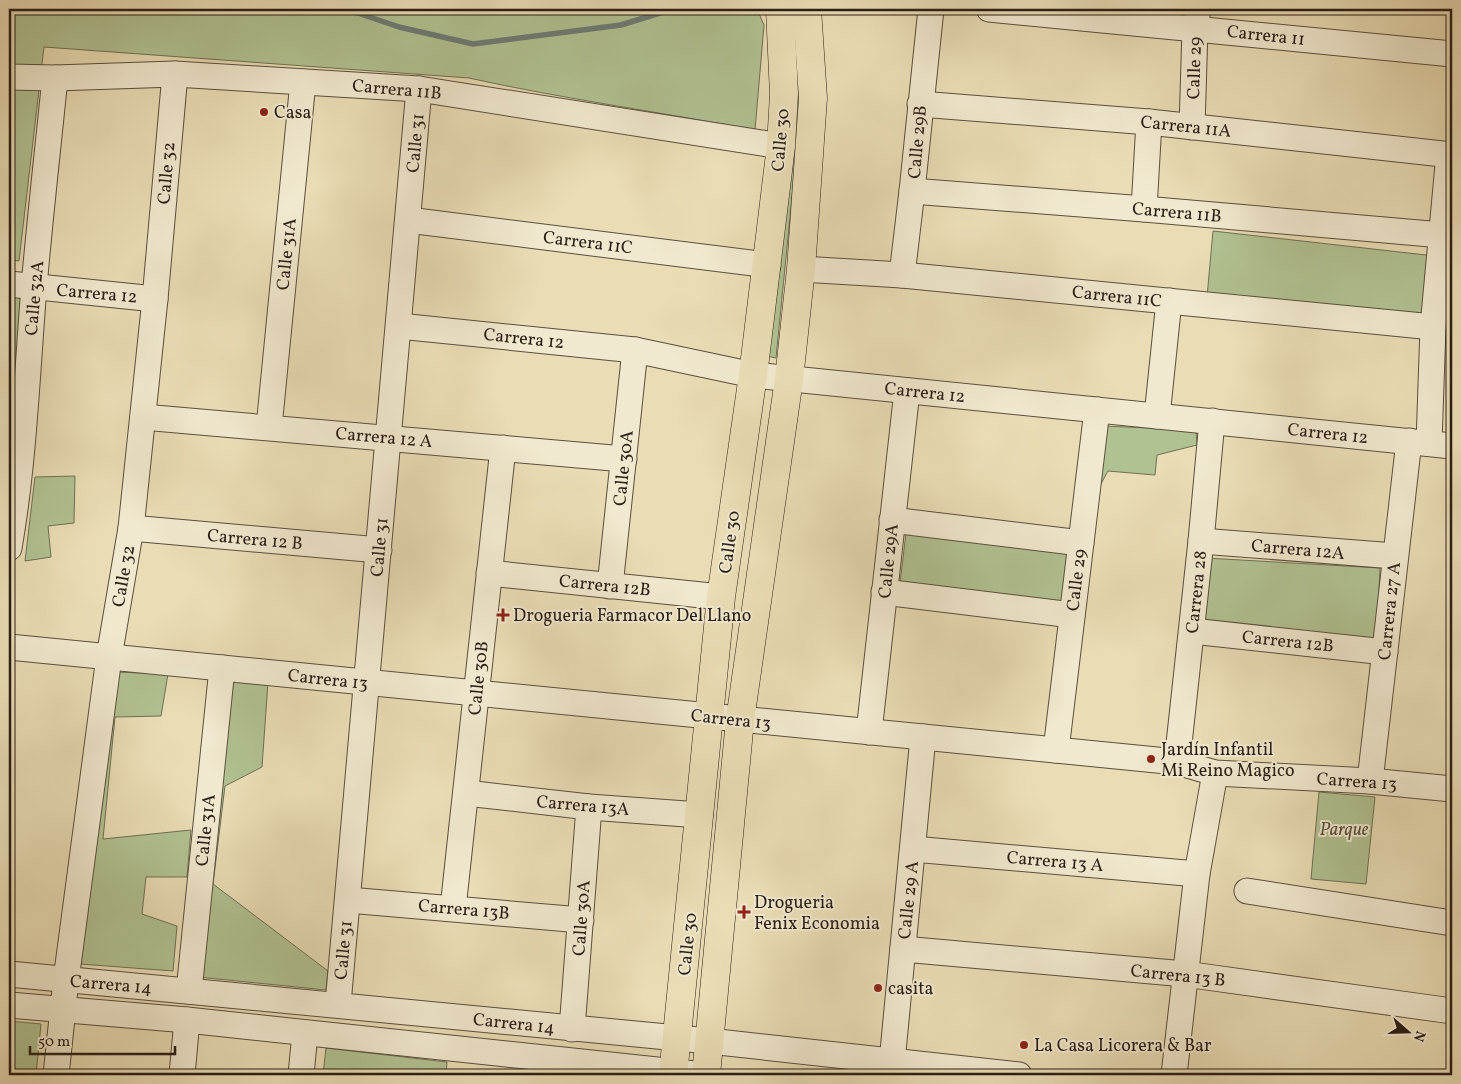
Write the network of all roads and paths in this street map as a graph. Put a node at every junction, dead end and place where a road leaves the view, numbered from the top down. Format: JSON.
{"nodes":[{"id":1,"x":780,"y":9,"type":"edge"},
{"id":2,"x":807,"y":9,"type":"edge"},
{"id":3,"x":930,"y":9,"type":"edge"},
{"id":4,"x":989,"y":9,"type":"edge"},
{"id":5,"x":1196,"y":19,"type":"edge"},
{"id":6,"x":1452,"y":54,"type":"edge"},
{"id":7,"x":175,"y":74,"type":"junction"},
{"id":8,"x":9,"y":77,"type":"edge"},
{"id":9,"x":55,"y":78,"type":"junction"},
{"id":10,"x":304,"y":82,"type":"junction"},
{"id":11,"x":419,"y":89,"type":"junction"},
{"id":12,"x":920,"y":104,"type":"junction"},
{"id":13,"x":1149,"y":122,"type":"junction"},
{"id":14,"x":1192,"y":127,"type":"junction"},
{"id":15,"x":781,"y":146,"type":"junction"},
{"id":16,"x":1451,"y":154,"type":"edge"},
{"id":17,"x":912,"y":191,"type":"junction"},
{"id":18,"x":1144,"y":209,"type":"junction"},
{"id":19,"x":408,"y":220,"type":"junction"},
{"id":20,"x":1442,"y":235,"type":"junction"},
{"id":21,"x":768,"y":265,"type":"junction"},
{"id":22,"x":802,"y":269,"type":"junction"},
{"id":23,"x":902,"y":275,"type":"junction"},
{"id":24,"x":9,"y":284,"type":"edge"},
{"id":25,"x":34,"y":287,"type":"junction"},
{"id":26,"x":155,"y":298,"type":"junction"},
{"id":27,"x":1169,"y":301,"type":"junction"},
{"id":28,"x":399,"y":326,"type":"junction"},
{"id":29,"x":1433,"y":327,"type":"junction"},
{"id":30,"x":635,"y":350,"type":"junction"},
{"id":31,"x":753,"y":375,"type":"junction"},
{"id":32,"x":789,"y":379,"type":"junction"},
{"id":33,"x":907,"y":390,"type":"junction"},
{"id":34,"x":17,"y":402,"type":"edge"},
{"id":35,"x":1097,"y":410,"type":"junction"},
{"id":36,"x":1157,"y":416,"type":"junction"},
{"id":37,"x":143,"y":417,"type":"junction"},
{"id":38,"x":1212,"y":421,"type":"junction"},
{"id":39,"x":269,"y":426,"type":"junction"},
{"id":40,"x":389,"y":438,"type":"junction"},
{"id":41,"x":1430,"y":443,"type":"edge"},
{"id":42,"x":503,"y":448,"type":"junction"},
{"id":43,"x":624,"y":459,"type":"junction"},
{"id":44,"x":12,"y":514,"type":"edge"},
{"id":45,"x":892,"y":520,"type":"junction"},
{"id":46,"x":131,"y":528,"type":"junction"},
{"id":47,"x":1201,"y":541,"type":"junction"},
{"id":48,"x":1081,"y":543,"type":"junction"},
{"id":49,"x":9,"y":548,"type":"edge"},
{"id":50,"x":379,"y":550,"type":"junction"},
{"id":51,"x":1395,"y":556,"type":"junction"},
{"id":52,"x":490,"y":573,"type":"junction"},
{"id":53,"x":610,"y":586,"type":"junction"},
{"id":54,"x":884,"y":592,"type":"junction"},
{"id":55,"x":721,"y":598,"type":"junction"},
{"id":56,"x":1072,"y":614,"type":"junction"},
{"id":57,"x":1192,"y":631,"type":"junction"},
{"id":58,"x":9,"y":647,"type":"edge"},
{"id":59,"x":1385,"y":652,"type":"junction"},
{"id":60,"x":109,"y":657,"type":"junction"},
{"id":61,"x":222,"y":668,"type":"junction"},
{"id":62,"x":367,"y":683,"type":"junction"},
{"id":63,"x":476,"y":693,"type":"junction"},
{"id":64,"x":709,"y":716,"type":"junction"},
{"id":65,"x":740,"y":720,"type":"junction"},
{"id":66,"x":868,"y":732,"type":"junction"},
{"id":67,"x":923,"y":737,"type":"junction"},
{"id":68,"x":1056,"y":750,"type":"junction"},
{"id":69,"x":1177,"y":762,"type":"junction"},
{"id":70,"x":1215,"y":773,"type":"junction"},
{"id":71,"x":1370,"y":781,"type":"junction"},
{"id":72,"x":1452,"y":789,"type":"edge"},
{"id":73,"x":466,"y":793,"type":"junction"},
{"id":74,"x":589,"y":807,"type":"junction"},
{"id":75,"x":700,"y":815,"type":"junction"},
{"id":76,"x":913,"y":849,"type":"junction"},
{"id":77,"x":1197,"y":874,"type":"junction"},
{"id":78,"x":1246,"y":892,"type":"dead end"},
{"id":79,"x":348,"y":900,"type":"junction"},
{"id":80,"x":453,"y":908,"type":"junction"},
{"id":81,"x":581,"y":920,"type":"junction"},
{"id":82,"x":1452,"y":923,"type":"edge"},
{"id":83,"x":903,"y":949,"type":"junction"},
{"id":84,"x":9,"y":974,"type":"edge"},
{"id":85,"x":1185,"y":974,"type":"junction"},
{"id":86,"x":66,"y":980,"type":"junction"},
{"id":87,"x":189,"y":991,"type":"junction"},
{"id":88,"x":338,"y":1004,"type":"junction"},
{"id":89,"x":9,"y":1005,"type":"edge"},
{"id":90,"x":63,"y":1009,"type":"junction"},
{"id":91,"x":1452,"y":1012,"type":"edge"},
{"id":92,"x":187,"y":1020,"type":"junction"},
{"id":93,"x":572,"y":1028,"type":"junction"},
{"id":94,"x":305,"y":1033,"type":"junction"},
{"id":95,"x":677,"y":1039,"type":"junction"},
{"id":96,"x":710,"y":1042,"type":"junction"},
{"id":97,"x":892,"y":1062,"type":"junction"},
{"id":98,"x":673,"y":1073,"type":"edge"},
{"id":99,"x":56,"y":1075,"type":"edge"},
{"id":100,"x":182,"y":1075,"type":"edge"},
{"id":101,"x":301,"y":1075,"type":"edge"},
{"id":102,"x":705,"y":1075,"type":"edge"},
{"id":103,"x":1019,"y":1075,"type":"edge"},
{"id":104,"x":1174,"y":1075,"type":"edge"}],
"edges":[{"from":1,"to":15,"type":"main road","name":"Calle 30"},
{"from":2,"to":22,"type":"main road","name":"Calle 30"},
{"from":3,"to":12,"type":"street","name":"Calle 29B"},
{"from":4,"to":5,"type":"street","name":"Carrera 11"},
{"from":5,"to":6,"type":"street","name":"Carrera 11"},
{"from":5,"to":14,"type":"street","name":"Calle 29"},
{"from":7,"to":9,"type":"street","name":"Carrera 11B"},
{"from":7,"to":10,"type":"street","name":"Carrera 11B"},
{"from":7,"to":26,"type":"street","name":"Calle 32"},
{"from":8,"to":9,"type":"street","name":"Carrera 11B"},
{"from":9,"to":25,"type":"street","name":"Calle 32A"},
{"from":10,"to":11,"type":"street","name":"Carrera 11B"},
{"from":10,"to":39,"type":"street","name":"Calle 31A"},
{"from":11,"to":15,"type":"street","name":"Carrera 11B"},
{"from":11,"to":19,"type":"street","name":"Calle 31"},
{"from":12,"to":13,"type":"street","name":"Carrera 11A"},
{"from":12,"to":17,"type":"street","name":"Calle 29B"},
{"from":13,"to":14,"type":"street","name":"Carrera 11A"},
{"from":13,"to":18,"type":"street"},
{"from":14,"to":16,"type":"street","name":"Carrera 11A"},
{"from":15,"to":21,"type":"main road","name":"Calle 30"},
{"from":16,"to":20,"type":"street","name":"Carrera 27 A"},
{"from":17,"to":18,"type":"street","name":"Carrera 11B"},
{"from":17,"to":23,"type":"street","name":"Calle 29B"},
{"from":18,"to":20,"type":"street","name":"Carrera 11B"},
{"from":19,"to":21,"type":"street","name":"Carrera 11C"},
{"from":19,"to":28,"type":"street","name":"Calle 31"},
{"from":20,"to":29,"type":"street","name":"Carrera 27 A"},
{"from":21,"to":31,"type":"main road","name":"Calle 30"},
{"from":22,"to":23,"type":"street","name":"Carrera 11C"},
{"from":22,"to":32,"type":"main road","name":"Calle 30"},
{"from":23,"to":27,"type":"street","name":"Carrera 11C"},
{"from":24,"to":25,"type":"street","name":"Carrera 12"},
{"from":25,"to":26,"type":"street","name":"Carrera 12"},
{"from":25,"to":34,"type":"street","name":"Calle 32A"},
{"from":26,"to":37,"type":"street","name":"Calle 32"},
{"from":27,"to":29,"type":"street","name":"Carrera 11C"},
{"from":27,"to":36,"type":"street"},
{"from":28,"to":30,"type":"street","name":"Carrera 12"},
{"from":28,"to":40,"type":"street","name":"Calle 31"},
{"from":29,"to":41,"type":"street","name":"Carrera 27 A"},
{"from":30,"to":31,"type":"street","name":"Carrera 12"},
{"from":30,"to":43,"type":"street","name":"Calle 30A"},
{"from":31,"to":32,"type":"street","name":"Carrera 12"},
{"from":31,"to":55,"type":"main road","name":"Calle 30"},
{"from":32,"to":33,"type":"street","name":"Carrera 12"},
{"from":32,"to":65,"type":"main road","name":"Calle 30"},
{"from":33,"to":35,"type":"street","name":"Carrera 12"},
{"from":33,"to":45,"type":"street","name":"Calle 29A"},
{"from":34,"to":44,"type":"street","name":"Calle 32A"},
{"from":35,"to":36,"type":"street","name":"Carrera 12"},
{"from":35,"to":48,"type":"street","name":"Calle 29"},
{"from":36,"to":38,"type":"street","name":"Carrera 12"},
{"from":37,"to":39,"type":"street","name":"Carrera 12 A"},
{"from":37,"to":46,"type":"street","name":"Calle 32"},
{"from":38,"to":41,"type":"street","name":"Carrera 12"},
{"from":38,"to":47,"type":"street","name":"Carrera 28"},
{"from":39,"to":40,"type":"street","name":"Carrera 12 A"},
{"from":40,"to":42,"type":"street","name":"Carrera 12 A"},
{"from":40,"to":50,"type":"street","name":"Calle 31"},
{"from":41,"to":51,"type":"street","name":"Carrera 27 A"},
{"from":42,"to":43,"type":"street","name":"Carrera 12 A"},
{"from":42,"to":52,"type":"street","name":"Calle 30B"},
{"from":43,"to":53,"type":"street","name":"Calle 30A"},
{"from":44,"to":49,"type":"street","name":"Calle 32A"},
{"from":45,"to":48,"type":"street"},
{"from":45,"to":54,"type":"street","name":"Calle 29A"},
{"from":46,"to":50,"type":"street","name":"Carrera 12 B"},
{"from":46,"to":60,"type":"street","name":"Calle 32"},
{"from":47,"to":51,"type":"street","name":"Carrera 12A"},
{"from":47,"to":57,"type":"street","name":"Carrera 28"},
{"from":48,"to":56,"type":"street","name":"Calle 29"},
{"from":50,"to":62,"type":"street","name":"Calle 31"},
{"from":51,"to":59,"type":"street","name":"Carrera 27 A"},
{"from":52,"to":53,"type":"street","name":"Carrera 12B"},
{"from":52,"to":63,"type":"street","name":"Calle 30B"},
{"from":53,"to":55,"type":"street","name":"Carrera 12B"},
{"from":54,"to":56,"type":"street"},
{"from":54,"to":66,"type":"street","name":"Calle 29A"},
{"from":55,"to":64,"type":"main road","name":"Calle 30"},
{"from":56,"to":68,"type":"street","name":"Calle 29"},
{"from":57,"to":59,"type":"street","name":"Carrera 12B"},
{"from":57,"to":69,"type":"street","name":"Carrera 28"},
{"from":58,"to":60,"type":"street","name":"Carrera 13"},
{"from":59,"to":71,"type":"street","name":"Carrera 27 A"},
{"from":60,"to":61,"type":"street","name":"Carrera 13"},
{"from":60,"to":86,"type":"street","name":"Calle 32"},
{"from":61,"to":62,"type":"street","name":"Carrera 13"},
{"from":61,"to":87,"type":"street","name":"Calle 31A"},
{"from":62,"to":63,"type":"street","name":"Carrera 13"},
{"from":62,"to":79,"type":"street","name":"Calle 31"},
{"from":63,"to":64,"type":"street","name":"Carrera 13"},
{"from":63,"to":73,"type":"street","name":"Calle 30B"},
{"from":64,"to":65,"type":"street","name":"Carrera 13"},
{"from":64,"to":75,"type":"main road","name":"Calle 30"},
{"from":65,"to":66,"type":"street","name":"Carrera 13"},
{"from":65,"to":96,"type":"main road","name":"Calle 30"},
{"from":66,"to":67,"type":"street","name":"Carrera 13"},
{"from":67,"to":68,"type":"street","name":"Carrera 13"},
{"from":67,"to":76,"type":"street","name":"Calle 29 A"},
{"from":68,"to":69,"type":"street","name":"Carrera 13"},
{"from":69,"to":70,"type":"street","name":"Carrera 13"},
{"from":70,"to":71,"type":"street","name":"Carrera 13"},
{"from":70,"to":77,"type":"street"},
{"from":71,"to":72,"type":"street","name":"Carrera 13"},
{"from":73,"to":74,"type":"street","name":"Carrera 13A"},
{"from":73,"to":80,"type":"street","name":"Calle 30B"},
{"from":74,"to":75,"type":"street","name":"Carrera 13A"},
{"from":74,"to":81,"type":"street","name":"Calle 30A"},
{"from":75,"to":95,"type":"main road","name":"Calle 30"},
{"from":76,"to":77,"type":"street","name":"Carrera 13 A"},
{"from":76,"to":83,"type":"street","name":"Calle 29 A"},
{"from":77,"to":85,"type":"street"},
{"from":78,"to":82,"type":"street"},
{"from":79,"to":80,"type":"street","name":"Carrera 13B"},
{"from":79,"to":88,"type":"street","name":"Calle 31"},
{"from":80,"to":81,"type":"street","name":"Carrera 13B"},
{"from":81,"to":93,"type":"street","name":"Calle 30A"},
{"from":83,"to":85,"type":"street","name":"Carrera 13 B"},
{"from":83,"to":97,"type":"street","name":"Calle 29 A"},
{"from":84,"to":86,"type":"street","name":"Carrera 14"},
{"from":85,"to":91,"type":"street","name":"Carrera 13 B"},
{"from":85,"to":104,"type":"street"},
{"from":86,"to":87,"type":"street","name":"Carrera 14"},
{"from":86,"to":90,"type":"street","name":"Calle 32"},
{"from":87,"to":88,"type":"street","name":"Carrera 14"},
{"from":88,"to":93,"type":"street","name":"Carrera 14"},
{"from":89,"to":90,"type":"street","name":"Carrera 14"},
{"from":90,"to":92,"type":"street","name":"Carrera 14"},
{"from":90,"to":99,"type":"street","name":"Calle 32"},
{"from":92,"to":94,"type":"street","name":"Carrera 14"},
{"from":92,"to":100,"type":"street"},
{"from":93,"to":95,"type":"street","name":"Carrera 14"},
{"from":94,"to":98,"type":"street","name":"Carrera 14"},
{"from":94,"to":101,"type":"street"},
{"from":95,"to":96,"type":"street","name":"Carrera 14"},
{"from":95,"to":98,"type":"main road","name":"Calle 30"},
{"from":96,"to":97,"type":"street","name":"Carrera 14"},
{"from":96,"to":102,"type":"main road","name":"Calle 30"},
{"from":97,"to":103,"type":"street","name":"Carrera 14"},
{"from":98,"to":102,"type":"street","name":"Carrera 14"}]}
